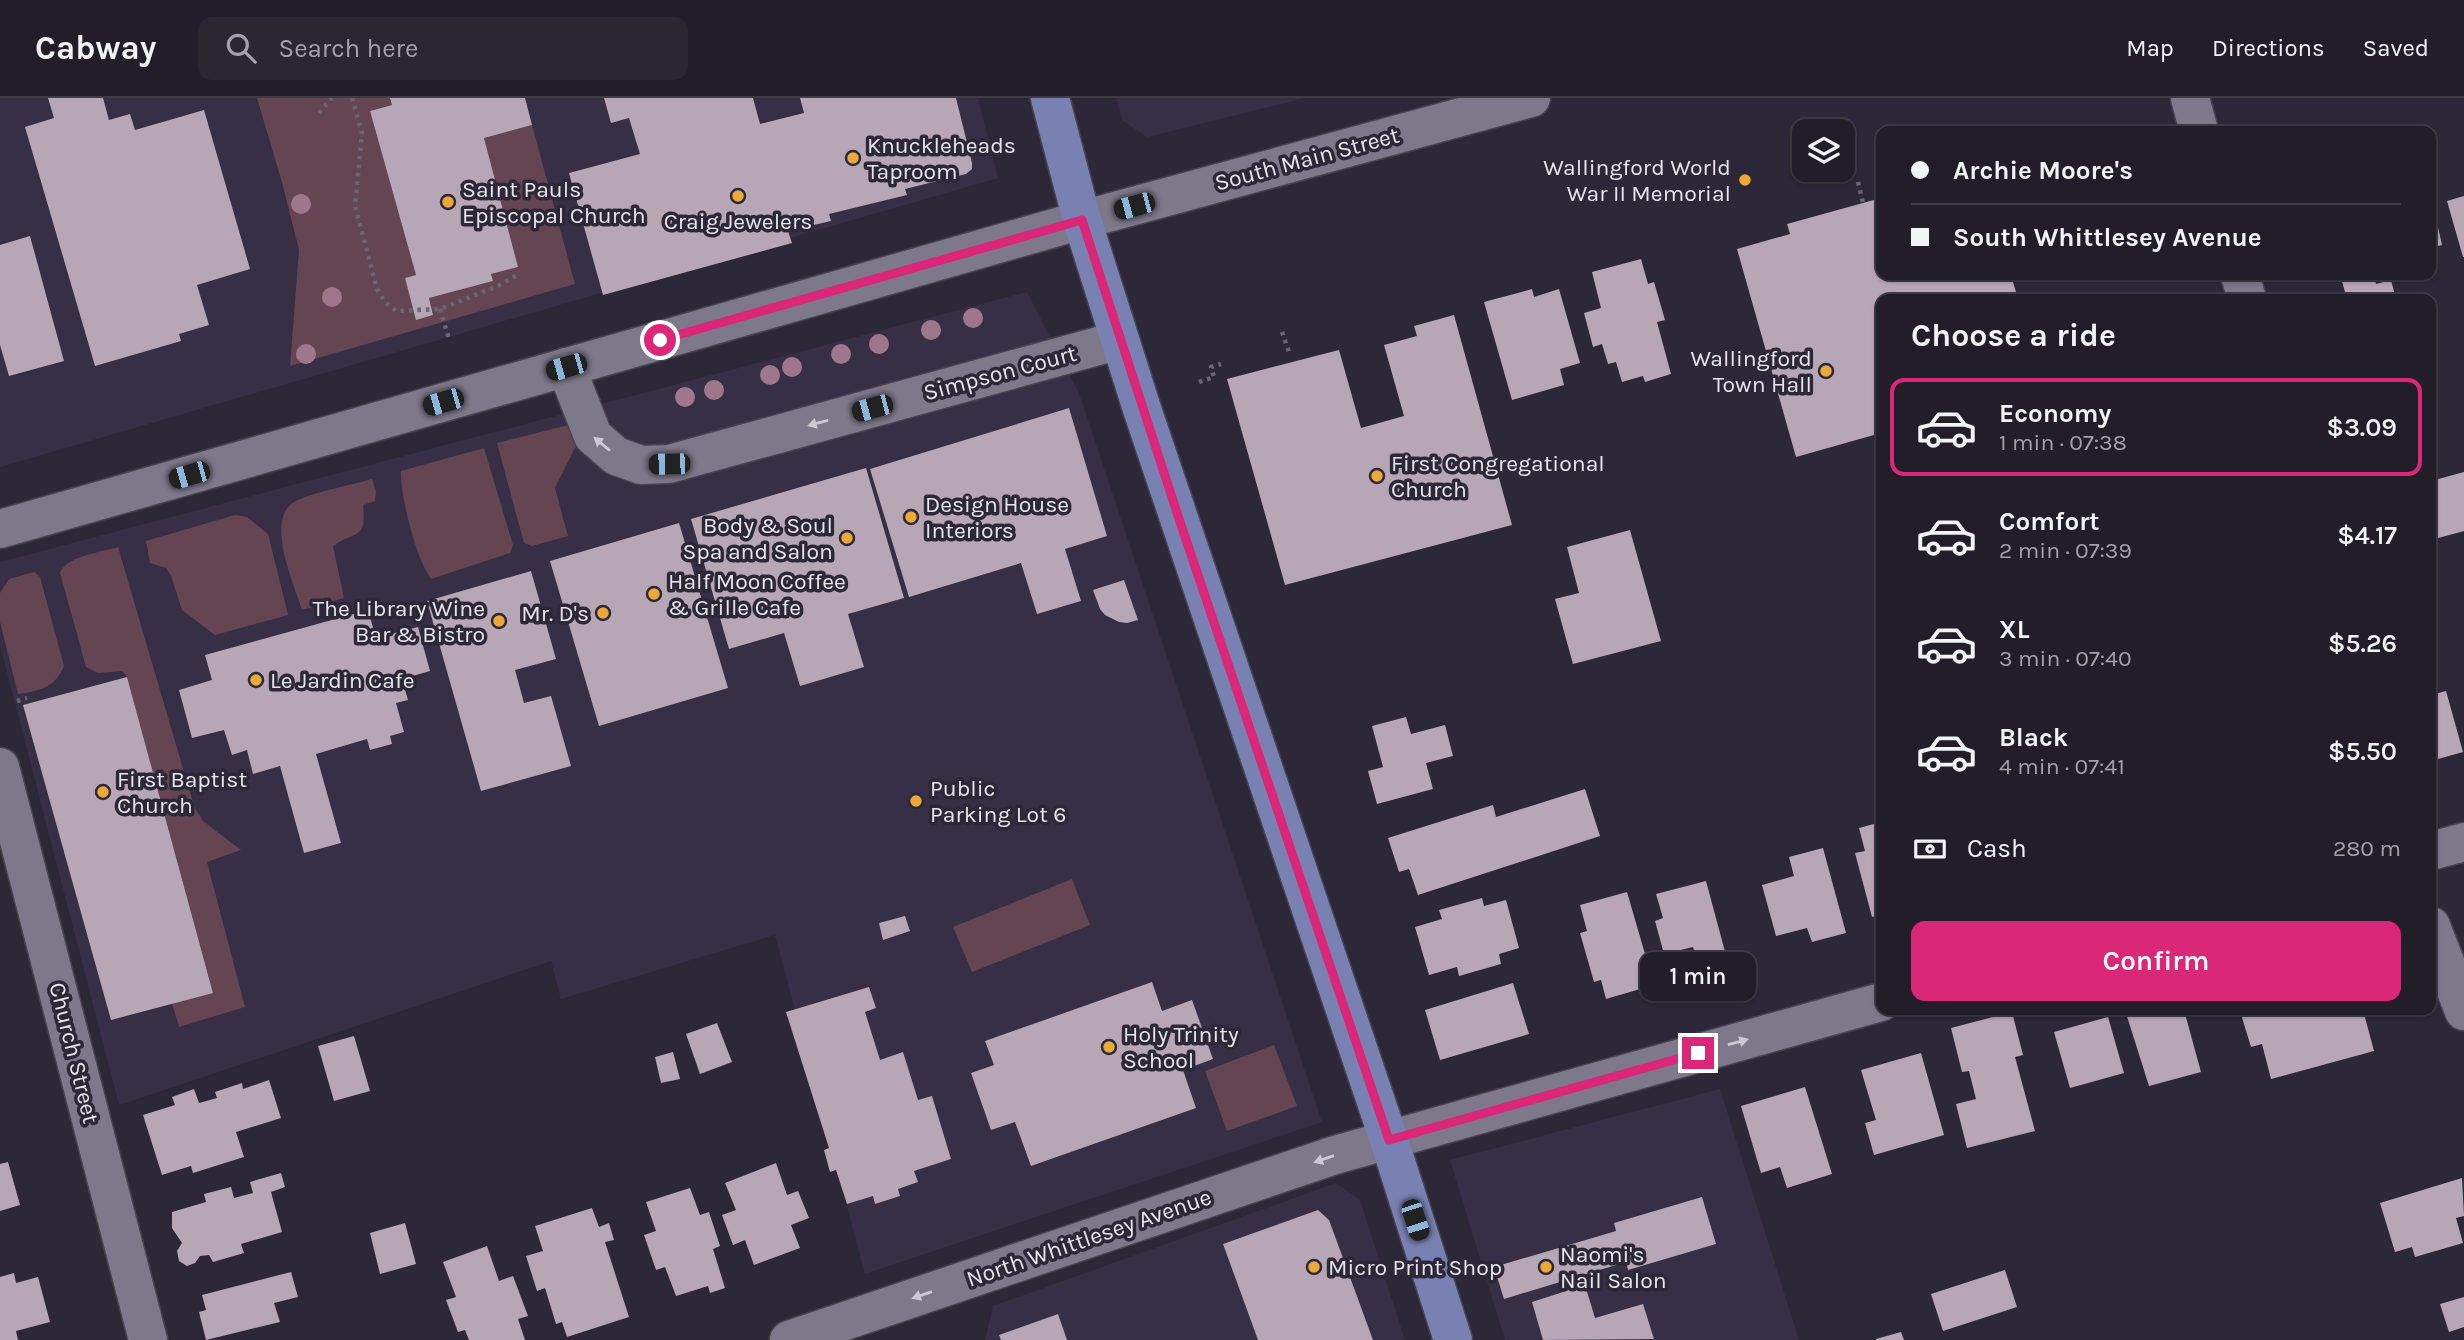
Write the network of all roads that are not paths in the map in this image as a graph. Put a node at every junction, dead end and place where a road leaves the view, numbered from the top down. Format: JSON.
{"nodes":[{"id":1,"x":1050,"y":98,"type":"edge"},
{"id":2,"x":1531,"y":98,"type":"edge"},
{"id":3,"x":2190,"y":98,"type":"edge"},
{"id":4,"x":2198,"y":126,"type":"edge"},
{"id":5,"x":1082,"y":220,"type":"junction"},
{"id":6,"x":1120,"y":340,"type":"junction"},
{"id":7,"x":566,"y":367,"type":"junction"},
{"id":8,"x":0,"y":529,"type":"edge"},
{"id":9,"x":0,"y":767,"type":"edge"},
{"id":10,"x":2464,"y":842,"type":"edge"},
{"id":11,"x":2436,"y":850,"type":"edge"},
{"id":12,"x":2436,"y":939,"type":"edge"},
{"id":13,"x":1876,"y":1003,"type":"edge"},
{"id":14,"x":2464,"y":1011,"type":"edge"},
{"id":15,"x":1389,"y":1140,"type":"junction"},
{"id":16,"x":148,"y":1340,"type":"edge"},
{"id":17,"x":789,"y":1340,"type":"edge"},
{"id":18,"x":1453,"y":1340,"type":"edge"}],
"edges":[{"from":1,"to":5,"type":"main road"},
{"from":2,"to":5,"type":"street","name":"South Main Street"},
{"from":3,"to":4,"type":"street"},
{"from":5,"to":6,"type":"main road"},
{"from":5,"to":7,"type":"street","name":"South Main Street"},
{"from":6,"to":7,"type":"street","name":"Simpson Court","one_way":true},
{"from":6,"to":15,"type":"main road"},
{"from":7,"to":8,"type":"street","name":"South Main Street"},
{"from":9,"to":16,"type":"street","name":"Church Street"},
{"from":10,"to":11,"type":"street"},
{"from":12,"to":14,"type":"street"},
{"from":15,"to":13,"type":"street","name":"North Whittlesey Avenue","one_way":true},
{"from":15,"to":17,"type":"street","name":"North Whittlesey Avenue","one_way":true},
{"from":15,"to":18,"type":"main road"}]}
